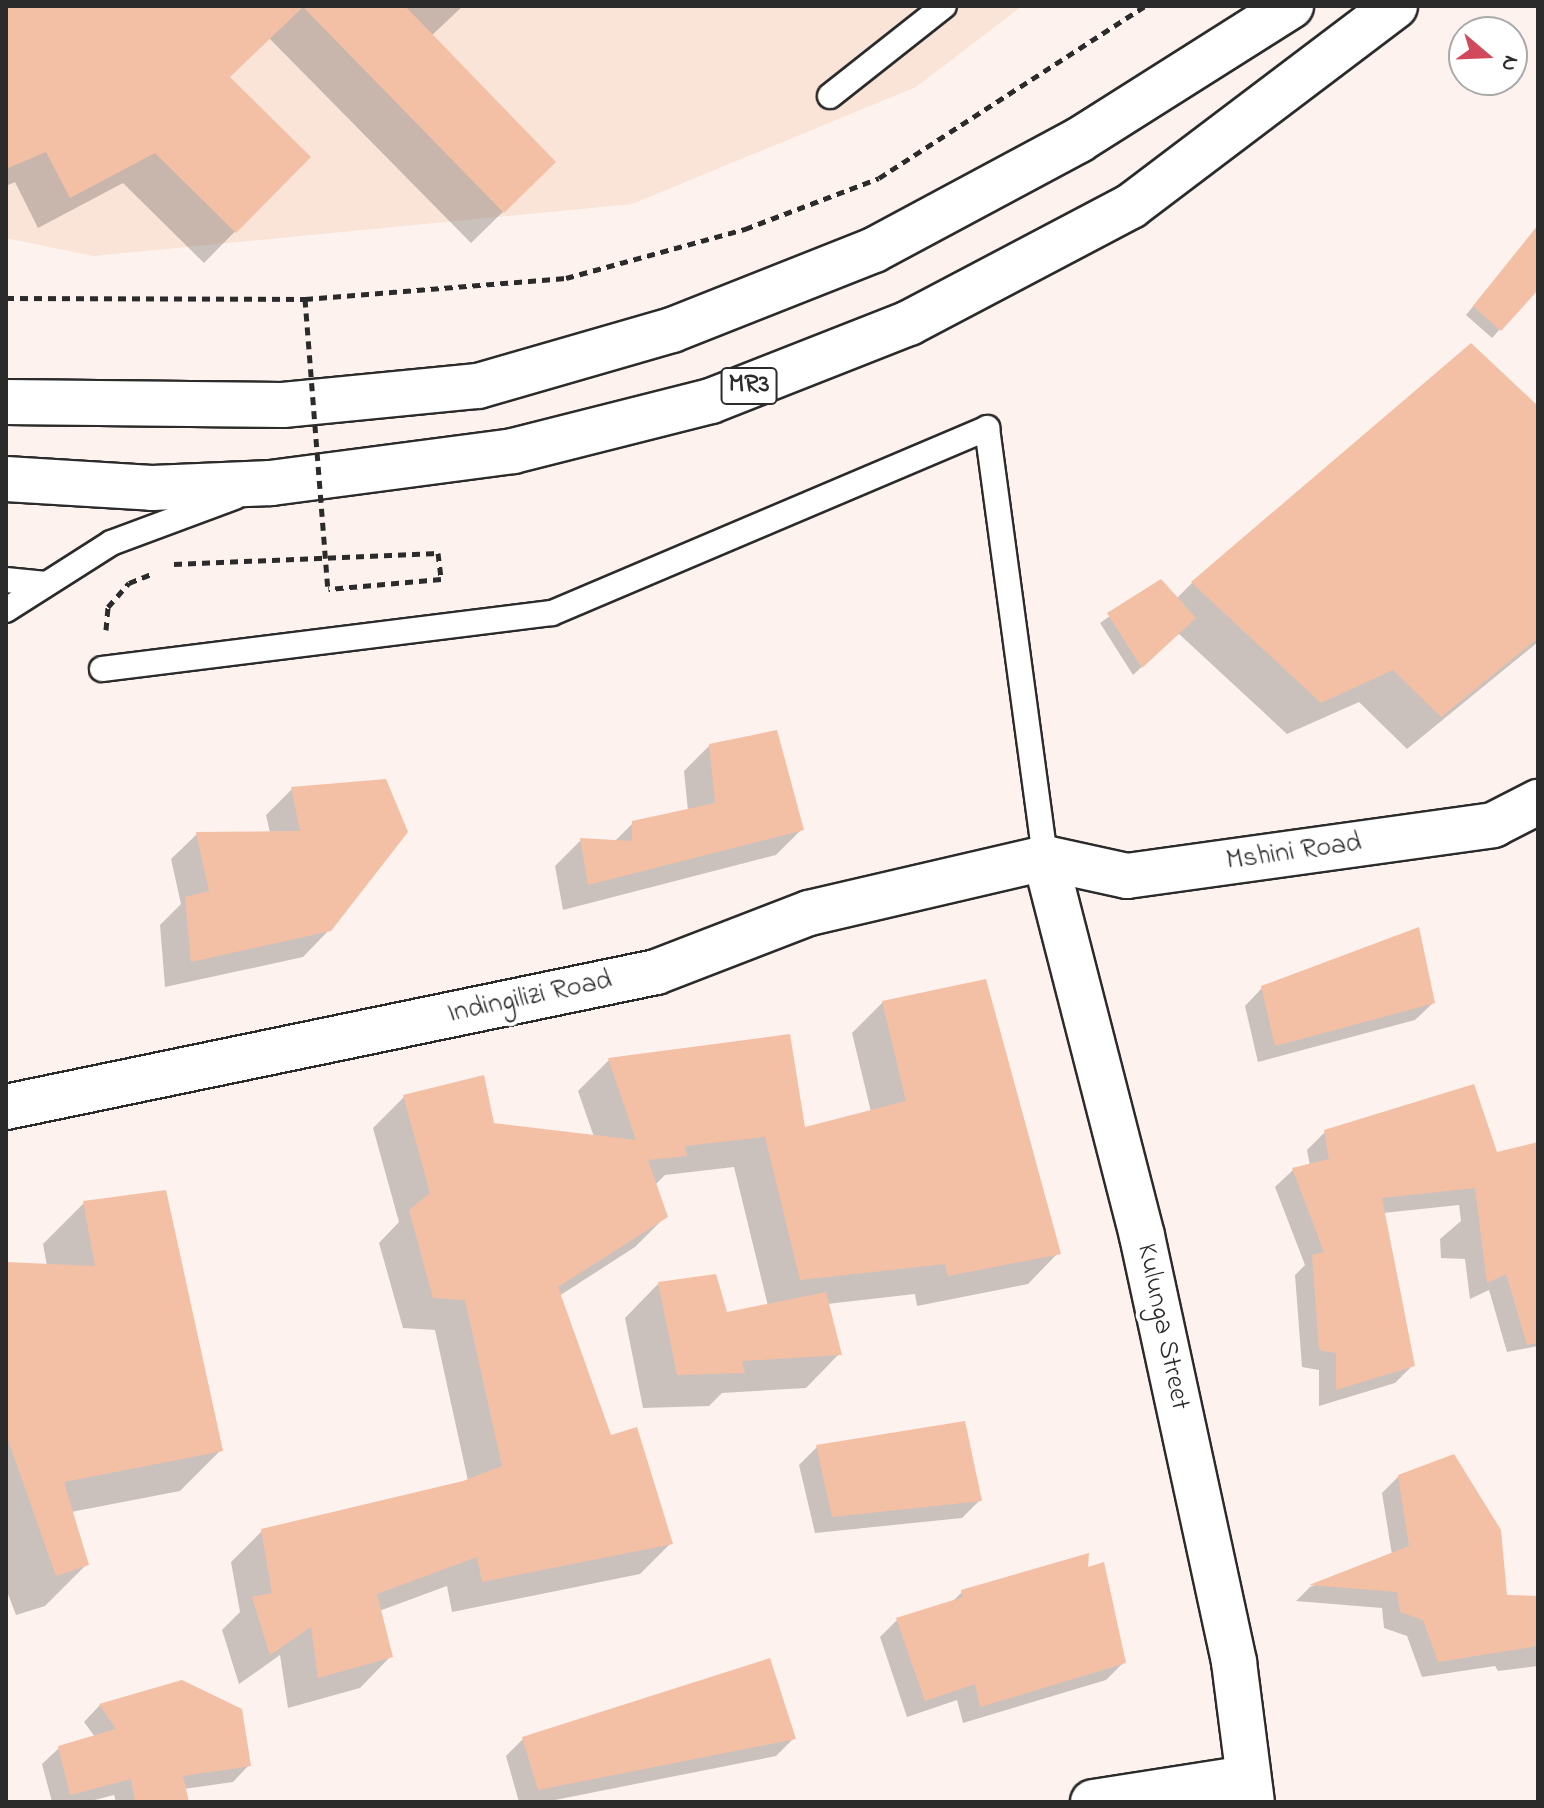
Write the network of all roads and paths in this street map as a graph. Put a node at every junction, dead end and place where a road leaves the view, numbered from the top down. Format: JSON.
{"nodes":[{"id":1,"x":944,"y":6,"type":"edge"},
{"id":2,"x":1145,"y":6,"type":"edge"},
{"id":3,"x":1291,"y":6,"type":"edge"},
{"id":4,"x":1395,"y":6,"type":"edge"},
{"id":5,"x":830,"y":96,"type":"dead end"},
{"id":6,"x":6,"y":298,"type":"edge"},
{"id":7,"x":305,"y":299,"type":"junction"},
{"id":8,"x":6,"y":402,"type":"edge"},
{"id":9,"x":6,"y":479,"type":"edge"},
{"id":10,"x":271,"y":483,"type":"junction"},
{"id":11,"x":6,"y":580,"type":"edge"},
{"id":12,"x":46,"y":584,"type":"junction"},
{"id":13,"x":6,"y":610,"type":"edge"},
{"id":14,"x":102,"y":669,"type":"joint"},
{"id":15,"x":1538,"y":802,"type":"edge"},
{"id":16,"x":1045,"y":858,"type":"junction"},
{"id":17,"x":6,"y":1107,"type":"edge"},
{"id":18,"x":1249,"y":1790,"type":"edge"},
{"id":19,"x":1093,"y":1802,"type":"edge"}],
"edges":[{"from":1,"to":5,"type":"lane"},
{"from":2,"to":7,"type":"path"},
{"from":3,"to":8,"type":"main road"},
{"from":4,"to":10,"type":"main road","number":"MR3"},
{"from":6,"to":7,"type":"path"},
{"from":7,"to":14,"type":"path","bridge":true},
{"from":9,"to":10,"type":"main road","number":"MR3"},
{"from":10,"to":12,"type":"lane"},
{"from":11,"to":12,"type":"lane"},
{"from":12,"to":13,"type":"lane"},
{"from":14,"to":16,"type":"lane"},
{"from":15,"to":16,"type":"main road","name":"Mshini Road"},
{"from":16,"to":17,"type":"main road","name":"Indingilizi Road"},
{"from":16,"to":18,"type":"main road","name":"Kulunga Street"},
{"from":18,"to":19,"type":"main road"}]}
